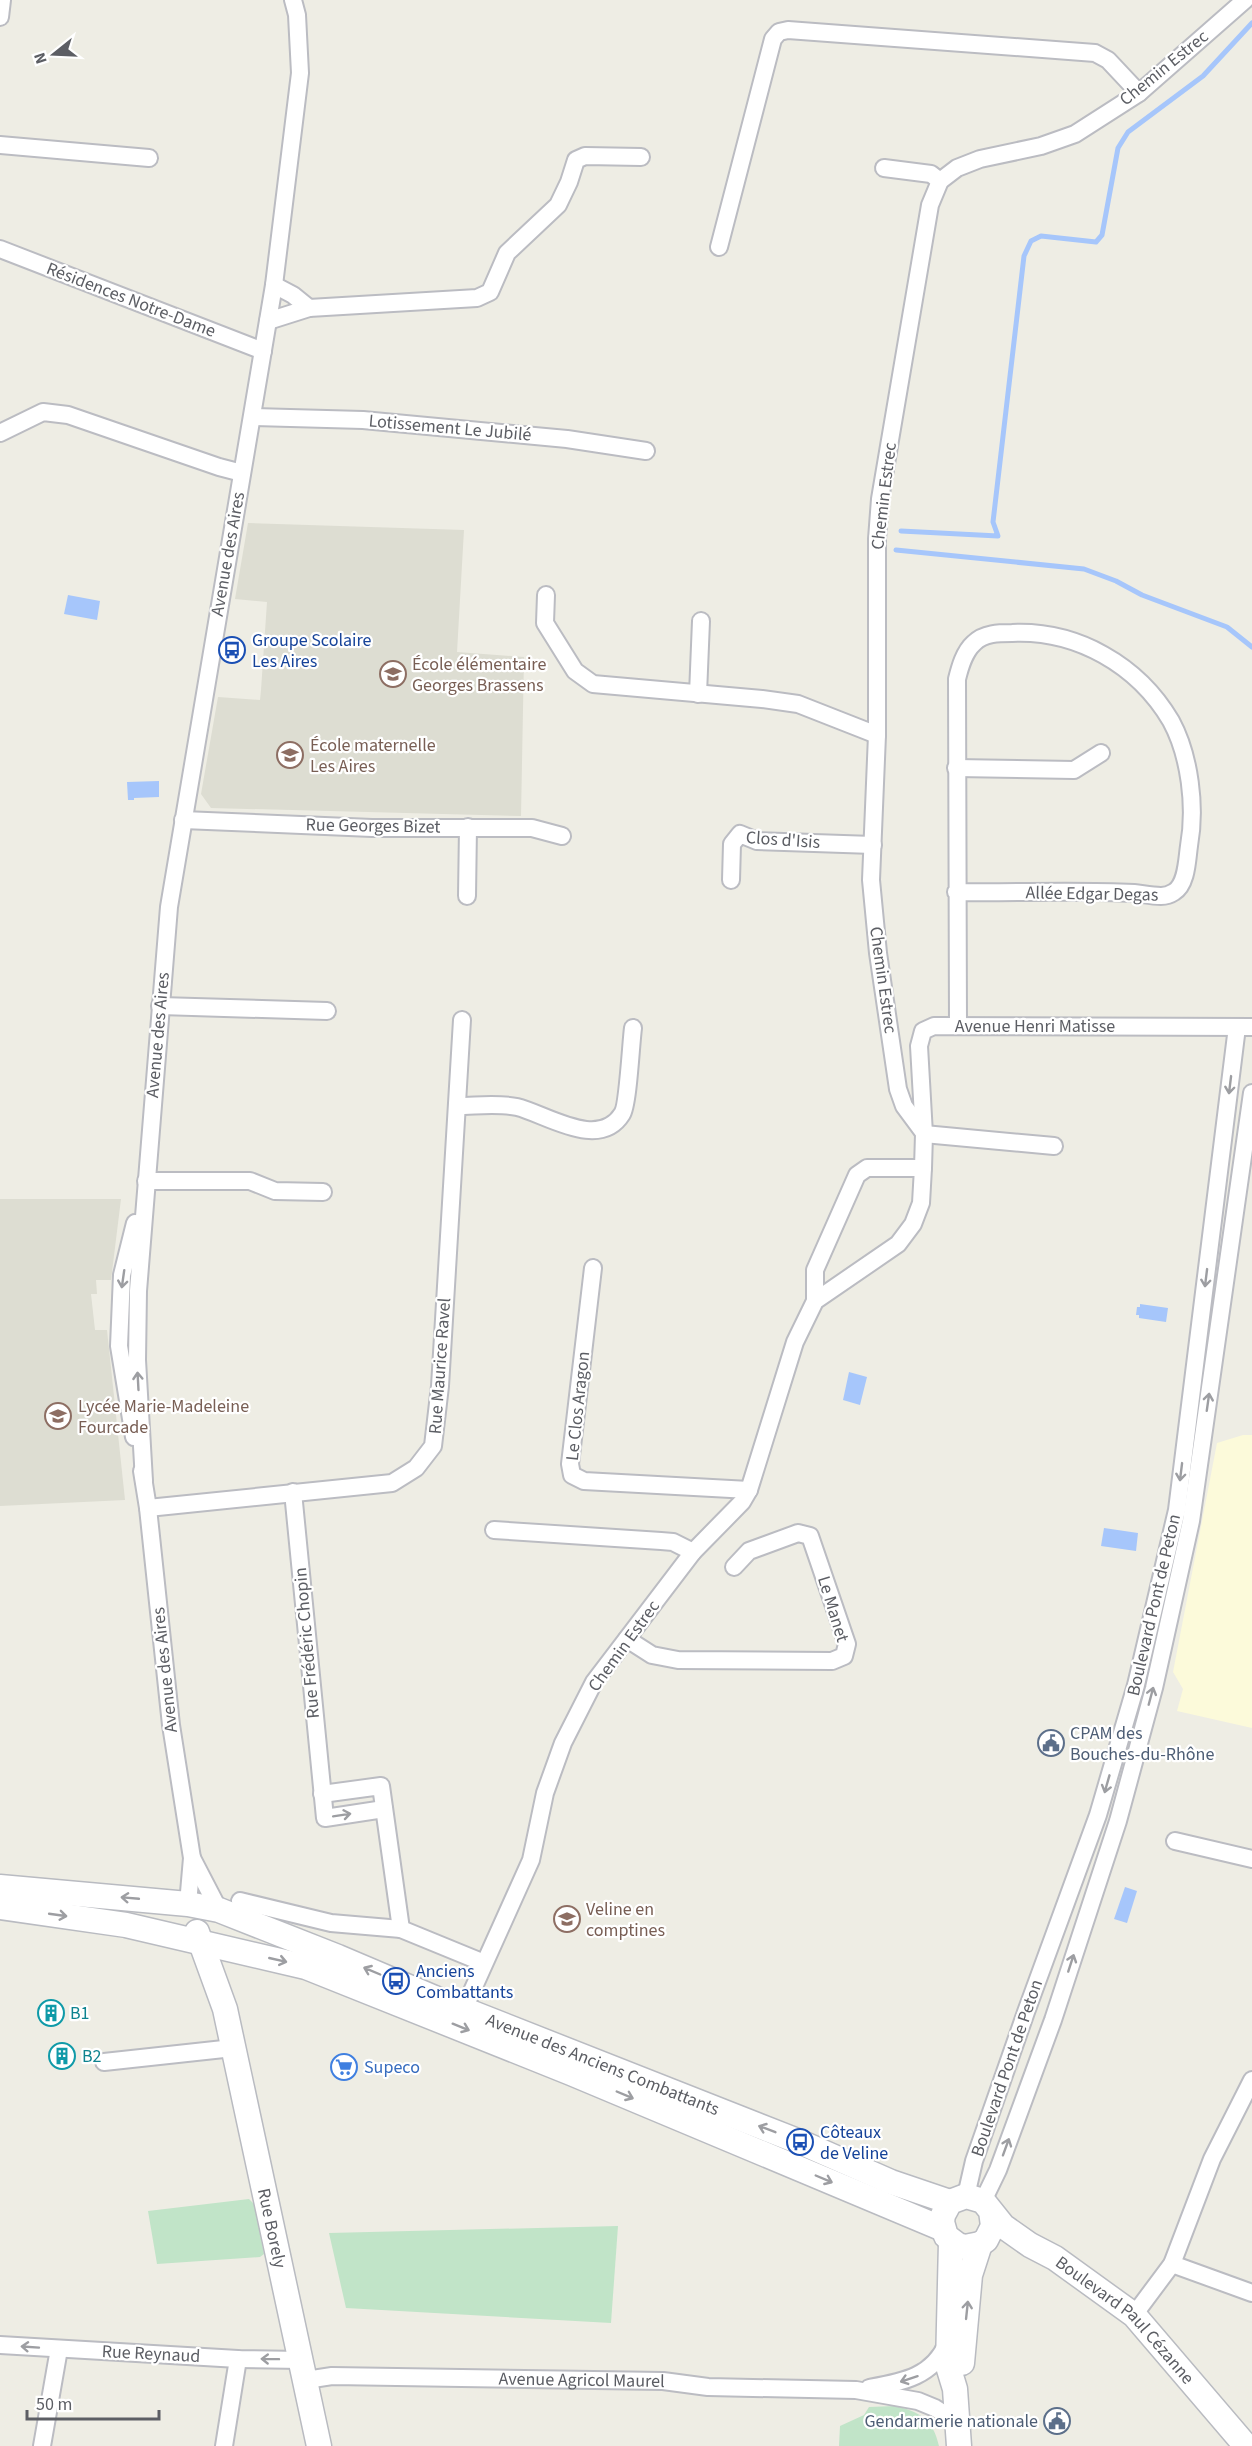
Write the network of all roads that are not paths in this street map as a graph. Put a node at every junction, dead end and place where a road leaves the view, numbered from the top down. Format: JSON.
{"nodes":[{"id":1,"x":2,"y":0,"type":"edge"},
{"id":2,"x":293,"y":0,"type":"edge"},
{"id":3,"x":1245,"y":0,"type":"edge"},
{"id":4,"x":0,"y":17,"type":"edge"},
{"id":5,"x":1139,"y":93,"type":"junction"},
{"id":6,"x":0,"y":145,"type":"edge"},
{"id":7,"x":640,"y":157,"type":"dead end"},
{"id":8,"x":149,"y":158,"type":"dead end"},
{"id":9,"x":884,"y":168,"type":"dead end"},
{"id":10,"x":940,"y":181,"type":"junction"},
{"id":11,"x":719,"y":247,"type":"dead end"},
{"id":12,"x":0,"y":249,"type":"edge"},
{"id":13,"x":274,"y":285,"type":"junction"},
{"id":14,"x":309,"y":308,"type":"junction"},
{"id":15,"x":268,"y":321,"type":"junction"},
{"id":16,"x":263,"y":351,"type":"junction"},
{"id":17,"x":252,"y":417,"type":"junction"},
{"id":18,"x":4,"y":426,"type":"edge"},
{"id":19,"x":646,"y":451,"type":"dead end"},
{"id":20,"x":242,"y":474,"type":"junction"},
{"id":21,"x":546,"y":596,"type":"dead end"},
{"id":22,"x":701,"y":621,"type":"dead end"},
{"id":23,"x":698,"y":694,"type":"junction"},
{"id":24,"x":877,"y":735,"type":"junction"},
{"id":25,"x":1101,"y":753,"type":"dead end"},
{"id":26,"x":956,"y":768,"type":"junction"},
{"id":27,"x":183,"y":820,"type":"junction"},
{"id":28,"x":468,"y":827,"type":"junction"},
{"id":29,"x":562,"y":836,"type":"dead end"},
{"id":30,"x":873,"y":845,"type":"junction"},
{"id":31,"x":731,"y":880,"type":"dead end"},
{"id":32,"x":957,"y":892,"type":"junction"},
{"id":33,"x":467,"y":896,"type":"dead end"},
{"id":34,"x":160,"y":1006,"type":"junction"},
{"id":35,"x":327,"y":1011,"type":"dead end"},
{"id":36,"x":462,"y":1020,"type":"dead end"},
{"id":37,"x":958,"y":1026,"type":"junction"},
{"id":38,"x":1245,"y":1027,"type":"edge"},
{"id":39,"x":633,"y":1028,"type":"dead end"},
{"id":40,"x":1252,"y":1093,"type":"edge"},
{"id":41,"x":457,"y":1106,"type":"junction"},
{"id":42,"x":924,"y":1134,"type":"junction"},
{"id":43,"x":1054,"y":1146,"type":"dead end"},
{"id":44,"x":923,"y":1168,"type":"junction"},
{"id":45,"x":146,"y":1181,"type":"junction"},
{"id":46,"x":322,"y":1192,"type":"dead end"},
{"id":47,"x":593,"y":1268,"type":"dead end"},
{"id":48,"x":815,"y":1301,"type":"junction"},
{"id":49,"x":749,"y":1490,"type":"junction"},
{"id":50,"x":293,"y":1492,"type":"junction"},
{"id":51,"x":148,"y":1508,"type":"junction"},
{"id":52,"x":494,"y":1530,"type":"dead end"},
{"id":53,"x":693,"y":1552,"type":"junction"},
{"id":54,"x":734,"y":1567,"type":"dead end"},
{"id":55,"x":627,"y":1639,"type":"junction"},
{"id":56,"x":322,"y":1794,"type":"junction"},
{"id":57,"x":384,"y":1809,"type":"junction"},
{"id":58,"x":1175,"y":1840,"type":"dead end"},
{"id":59,"x":192,"y":1858,"type":"junction"},
{"id":60,"x":1252,"y":1859,"type":"edge"},
{"id":61,"x":0,"y":1887,"type":"edge"},
{"id":62,"x":208,"y":1888,"type":"junction"},
{"id":63,"x":188,"y":1904,"type":"junction"},
{"id":64,"x":230,"y":1905,"type":"junction"},
{"id":65,"x":0,"y":1907,"type":"edge"},
{"id":66,"x":400,"y":1922,"type":"junction"},
{"id":67,"x":141,"y":1928,"type":"junction"},
{"id":68,"x":269,"y":1930,"type":"junction"},
{"id":69,"x":201,"y":1942,"type":"junction"},
{"id":70,"x":231,"y":1949,"type":"junction"},
{"id":71,"x":484,"y":1963,"type":"junction"},
{"id":72,"x":210,"y":1967,"type":"junction"},
{"id":73,"x":225,"y":2009,"type":"junction"},
{"id":74,"x":464,"y":2009,"type":"junction"},
{"id":75,"x":233,"y":2048,"type":"junction"},
{"id":76,"x":104,"y":2062,"type":"dead end"},
{"id":77,"x":1252,"y":2080,"type":"edge"},
{"id":78,"x":973,"y":2202,"type":"junction"},
{"id":79,"x":947,"y":2235,"type":"junction"},
{"id":80,"x":983,"y":2242,"type":"junction"},
{"id":81,"x":1172,"y":2264,"type":"junction"},
{"id":82,"x":1252,"y":2293,"type":"edge"},
{"id":83,"x":1134,"y":2315,"type":"junction"},
{"id":84,"x":947,"y":2343,"type":"junction"},
{"id":85,"x":0,"y":2345,"type":"edge"},
{"id":86,"x":59,"y":2349,"type":"junction"},
{"id":87,"x":238,"y":2359,"type":"junction"},
{"id":88,"x":304,"y":2370,"type":"junction"},
{"id":89,"x":955,"y":2389,"type":"junction"},
{"id":90,"x":856,"y":2390,"type":"junction"},
{"id":91,"x":957,"y":2422,"type":"junction"},
{"id":92,"x":42,"y":2446,"type":"edge"},
{"id":93,"x":224,"y":2446,"type":"edge"},
{"id":94,"x":319,"y":2446,"type":"edge"},
{"id":95,"x":958,"y":2446,"type":"edge"},
{"id":96,"x":1224,"y":2446,"type":"edge"},
{"id":97,"x":1246,"y":2446,"type":"edge"}],
"edges":[{"from":1,"to":4,"type":"street"},
{"from":2,"to":13,"type":"street","name":"Avenue des Aires"},
{"from":3,"to":5,"type":"street","name":"Chemin Estrec"},
{"from":5,"to":10,"type":"street","name":"Chemin Estrec"},
{"from":5,"to":11,"type":"street"},
{"from":6,"to":8,"type":"street"},
{"from":7,"to":14,"type":"street"},
{"from":9,"to":10,"type":"street"},
{"from":10,"to":24,"type":"street","name":"Chemin Estrec"},
{"from":12,"to":16,"type":"street","name":"Résidences Notre-Dame"},
{"from":13,"to":14,"type":"street"},
{"from":13,"to":15,"type":"street","name":"Avenue des Aires"},
{"from":14,"to":15,"type":"street"},
{"from":15,"to":16,"type":"street","name":"Avenue des Aires"},
{"from":16,"to":17,"type":"street","name":"Avenue des Aires"},
{"from":17,"to":19,"type":"street","name":"Lotissement Le Jubilé"},
{"from":17,"to":20,"type":"street","name":"Avenue des Aires"},
{"from":18,"to":20,"type":"street"},
{"from":20,"to":27,"type":"street","name":"Avenue des Aires"},
{"from":21,"to":23,"type":"street"},
{"from":22,"to":23,"type":"street"},
{"from":23,"to":24,"type":"street"},
{"from":24,"to":30,"type":"street","name":"Chemin Estrec"},
{"from":25,"to":26,"type":"street"},
{"from":26,"to":32,"type":"street","name":"Allée Edgar Degas"},
{"from":26,"to":32,"type":"street","name":"Allée Edgar Degas"},
{"from":27,"to":28,"type":"street","name":"Rue Georges Bizet"},
{"from":27,"to":34,"type":"street","name":"Avenue des Aires"},
{"from":28,"to":29,"type":"street","name":"Rue Georges Bizet"},
{"from":28,"to":33,"type":"street"},
{"from":30,"to":31,"type":"street","name":"Clos d'Isis"},
{"from":30,"to":42,"type":"street","name":"Chemin Estrec"},
{"from":32,"to":37,"type":"street","name":"Allée Edgar Degas"},
{"from":34,"to":35,"type":"street"},
{"from":34,"to":45,"type":"street","name":"Avenue des Aires"},
{"from":36,"to":41,"type":"street","name":"Rue Maurice Ravel"},
{"from":37,"to":38,"type":"street","name":"Avenue Henri Matisse"},
{"from":37,"to":42,"type":"street","name":"Avenue Henri Matisse"},
{"from":38,"to":78,"type":"street","name":"Boulevard Pont de Peton","one_way":true},
{"from":39,"to":41,"type":"street"},
{"from":78,"to":40,"type":"street","name":"Boulevard Pont de Peton","one_way":true},
{"from":41,"to":50,"type":"street","name":"Rue Maurice Ravel"},
{"from":42,"to":43,"type":"street"},
{"from":42,"to":44,"type":"street","name":"Chemin Estrec"},
{"from":44,"to":48,"type":"street","name":"Chemin Estrec"},
{"from":44,"to":48,"type":"street","name":"Chemin Estrec"},
{"from":45,"to":46,"type":"street"},
{"from":45,"to":51,"type":"street","name":"Avenue des Aires"},
{"from":47,"to":49,"type":"street","name":"Le Clos Aragon"},
{"from":48,"to":49,"type":"street","name":"Chemin Estrec"},
{"from":49,"to":53,"type":"street","name":"Chemin Estrec"},
{"from":50,"to":51,"type":"street","name":"Rue Maurice Ravel"},
{"from":50,"to":56,"type":"street","name":"Rue Frédéric Chopin"},
{"from":51,"to":59,"type":"street","name":"Avenue des Aires"},
{"from":52,"to":53,"type":"street"},
{"from":53,"to":55,"type":"street","name":"Chemin Estrec"},
{"from":54,"to":55,"type":"street","name":"Le Manet"},
{"from":55,"to":71,"type":"street","name":"Chemin Estrec"},
{"from":56,"to":57,"type":"street"},
{"from":56,"to":57,"type":"street","name":"Rue Frédéric Chopin","one_way":true},
{"from":57,"to":66,"type":"street"},
{"from":58,"to":60,"type":"street"},
{"from":59,"to":62,"type":"street","name":"Avenue des Aires"},
{"from":59,"to":63,"type":"street","name":"Avenue des Aires"},
{"from":63,"to":61,"type":"main road","name":"Avenue des Anciens Combattants","one_way":true},
{"from":62,"to":63,"type":"street"},
{"from":62,"to":64,"type":"street","name":"Avenue des Aires"},
{"from":63,"to":64,"type":"main road","name":"Avenue des Anciens Combattants"},
{"from":63,"to":67,"type":"main road"},
{"from":63,"to":69,"type":"main road","name":"Rue Borely"},
{"from":64,"to":66,"type":"street"},
{"from":64,"to":68,"type":"main road","name":"Avenue des Anciens Combattants"},
{"from":64,"to":70,"type":"main road"},
{"from":65,"to":67,"type":"main road","name":"Avenue des Anciens Combattants","one_way":true},
{"from":66,"to":71,"type":"street"},
{"from":67,"to":69,"type":"main road","name":"Avenue des Anciens Combattants"},
{"from":68,"to":70,"type":"main road"},
{"from":74,"to":68,"type":"main road","name":"Avenue des Anciens Combattants","one_way":true},
{"from":69,"to":70,"type":"main road","name":"Avenue des Anciens Combattants"},
{"from":69,"to":72,"type":"main road","name":"Rue Borely"},
{"from":70,"to":72,"type":"main road"},
{"from":70,"to":73,"type":"main road","name":"Rue Borely"},
{"from":70,"to":79,"type":"main road","name":"Avenue des Anciens Combattants","one_way":true},
{"from":71,"to":74,"type":"street","name":"Chemin Estrec"},
{"from":72,"to":73,"type":"main road","name":"Rue Borely"},
{"from":73,"to":75,"type":"main road","name":"Rue Borely"},
{"from":78,"to":74,"type":"main road","name":"Avenue des Anciens Combattants","one_way":true},
{"from":75,"to":76,"type":"street"},
{"from":75,"to":88,"type":"main road","name":"Rue Borely"},
{"from":77,"to":81,"type":"street"},
{"from":78,"to":79,"type":"main road"},
{"from":78,"to":80,"type":"main road"},
{"from":78,"to":83,"type":"main road","name":"Boulevard Paul Cézanne"},
{"from":79,"to":80,"type":"main road"},
{"from":79,"to":84,"type":"main road"},
{"from":89,"to":80,"type":"main road","one_way":true},
{"from":80,"to":96,"type":"main road","name":"Boulevard Paul Cézanne"},
{"from":81,"to":82,"type":"street"},
{"from":81,"to":83,"type":"street"},
{"from":83,"to":97,"type":"main road","name":"Boulevard Paul Cézanne"},
{"from":84,"to":89,"type":"main road"},
{"from":84,"to":90,"type":"street","name":"Avenue Agricol Maurel","one_way":true},
{"from":86,"to":85,"type":"street","name":"Rue Reynaud","one_way":true},
{"from":86,"to":87,"type":"street","name":"Rue Reynaud"},
{"from":86,"to":92,"type":"street"},
{"from":88,"to":87,"type":"street","name":"Rue Reynaud","one_way":true},
{"from":87,"to":93,"type":"street"},
{"from":88,"to":90,"type":"street","name":"Avenue Agricol Maurel"},
{"from":88,"to":94,"type":"main road","name":"Rue Borely"},
{"from":89,"to":91,"type":"main road"},
{"from":90,"to":91,"type":"street","name":"Avenue Agricol Maurel"},
{"from":91,"to":95,"type":"main road"}]}
